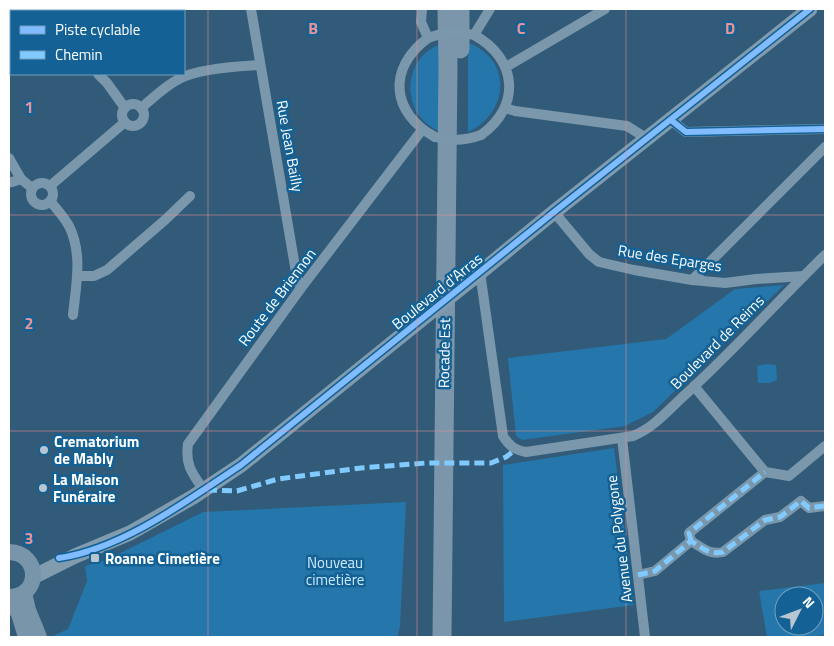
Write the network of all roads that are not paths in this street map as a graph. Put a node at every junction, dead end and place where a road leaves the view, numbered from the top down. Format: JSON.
{"nodes":[{"id":1,"x":250,"y":9,"type":"edge"},
{"id":2,"x":422,"y":9,"type":"edge"},
{"id":3,"x":447,"y":9,"type":"edge"},
{"id":4,"x":460,"y":9,"type":"edge"},
{"id":5,"x":490,"y":9,"type":"edge"},
{"id":6,"x":605,"y":9,"type":"edge"},
{"id":7,"x":810,"y":9,"type":"edge"},
{"id":8,"x":474,"y":35,"type":"junction"},
{"id":9,"x":428,"y":38,"type":"junction"},
{"id":10,"x":260,"y":65,"type":"junction"},
{"id":11,"x":506,"y":67,"type":"junction"},
{"id":12,"x":99,"y":75,"type":"edge"},
{"id":13,"x":125,"y":108,"type":"junction"},
{"id":14,"x":141,"y":108,"type":"junction"},
{"id":15,"x":505,"y":108,"type":"junction"},
{"id":16,"x":671,"y":120,"type":"junction"},
{"id":17,"x":125,"y":122,"type":"junction"},
{"id":18,"x":825,"y":129,"type":"edge"},
{"id":19,"x":422,"y":130,"type":"junction"},
{"id":20,"x":646,"y":138,"type":"junction"},
{"id":21,"x":825,"y":147,"type":"edge"},
{"id":22,"x":9,"y":158,"type":"edge"},
{"id":23,"x":21,"y":179,"type":"junction"},
{"id":24,"x":9,"y":182,"type":"edge"},
{"id":25,"x":50,"y":186,"type":"junction"},
{"id":26,"x":32,"y":188,"type":"junction"},
{"id":27,"x":190,"y":196,"type":"dead end"},
{"id":28,"x":50,"y":201,"type":"junction"},
{"id":29,"x":554,"y":212,"type":"junction"},
{"id":30,"x":823,"y":260,"type":"edge"},
{"id":31,"x":77,"y":276,"type":"junction"},
{"id":32,"x":475,"y":276,"type":"junction"},
{"id":33,"x":804,"y":276,"type":"junction"},
{"id":34,"x":692,"y":280,"type":"junction"},
{"id":35,"x":302,"y":288,"type":"junction"},
{"id":36,"x":73,"y":315,"type":"dead end"},
{"id":37,"x":694,"y":386,"type":"junction"},
{"id":38,"x":622,"y":438,"type":"junction"},
{"id":39,"x":825,"y":446,"type":"edge"},
{"id":40,"x":764,"y":472,"type":"junction"},
{"id":41,"x":203,"y":489,"type":"junction"},
{"id":42,"x":825,"y":506,"type":"edge"},
{"id":43,"x":691,"y":541,"type":"junction"},
{"id":44,"x":10,"y":549,"type":"edge"},
{"id":45,"x":31,"y":569,"type":"junction"},
{"id":46,"x":638,"y":575,"type":"junction"},
{"id":47,"x":14,"y":596,"type":"edge"},
{"id":48,"x":26,"y":637,"type":"edge"},
{"id":49,"x":39,"y":637,"type":"edge"},
{"id":50,"x":442,"y":637,"type":"edge"},
{"id":51,"x":454,"y":637,"type":"edge"},
{"id":52,"x":646,"y":637,"type":"edge"}],
"edges":[{"from":1,"to":10,"type":"street","name":"Rue Jean Bailly"},
{"from":2,"to":9,"type":"street"},
{"from":3,"to":50,"type":"highway","name":"Rocade Est"},
{"from":4,"to":51,"type":"highway","name":"Rocade Est"},
{"from":5,"to":8,"type":"street"},
{"from":6,"to":11,"type":"street"},
{"from":7,"to":16,"type":"main road","name":"Boulevard d'Arras"},
{"from":8,"to":9,"type":"street","bridge":true},
{"from":8,"to":11,"type":"street"},
{"from":9,"to":19,"type":"street"},
{"from":10,"to":14,"type":"street"},
{"from":10,"to":35,"type":"street","name":"Rue Jean Bailly"},
{"from":11,"to":15,"type":"street"},
{"from":12,"to":13,"type":"street"},
{"from":13,"to":14,"type":"street"},
{"from":13,"to":17,"type":"street"},
{"from":14,"to":17,"type":"street"},
{"from":15,"to":19,"type":"street","bridge":true},
{"from":15,"to":20,"type":"street"},
{"from":16,"to":18,"type":"street"},
{"from":16,"to":20,"type":"main road","name":"Boulevard d'Arras"},
{"from":17,"to":25,"type":"street"},
{"from":19,"to":35,"type":"street","name":"Route de Briennon"},
{"from":20,"to":29,"type":"main road","name":"Boulevard d'Arras"},
{"from":21,"to":34,"type":"street"},
{"from":22,"to":23,"type":"street"},
{"from":23,"to":24,"type":"street"},
{"from":23,"to":26,"type":"street"},
{"from":25,"to":26,"type":"street"},
{"from":25,"to":28,"type":"street"},
{"from":26,"to":28,"type":"street"},
{"from":27,"to":31,"type":"street"},
{"from":28,"to":31,"type":"street"},
{"from":29,"to":32,"type":"main road","name":"Boulevard d'Arras"},
{"from":29,"to":34,"type":"street","name":"Rue des Eparges"},
{"from":30,"to":33,"type":"street","name":"Boulevard de Reims"},
{"from":31,"to":36,"type":"street"},
{"from":32,"to":38,"type":"street","name":"Boulevard de Reims"},
{"from":32,"to":41,"type":"main road","name":"Boulevard d'Arras","bridge":true},
{"from":33,"to":34,"type":"street","name":"Rue des Eparges"},
{"from":33,"to":37,"type":"street","name":"Boulevard de Reims"},
{"from":35,"to":41,"type":"street","name":"Route de Briennon"},
{"from":37,"to":38,"type":"street","name":"Boulevard de Reims"},
{"from":37,"to":40,"type":"street"},
{"from":38,"to":46,"type":"street","name":"Avenue du Polygone"},
{"from":39,"to":40,"type":"street"},
{"from":40,"to":43,"type":"street"},
{"from":41,"to":45,"type":"main road","name":"Boulevard d'Arras"},
{"from":42,"to":43,"type":"street"},
{"from":43,"to":46,"type":"street"},
{"from":44,"to":45,"type":"main road"},
{"from":45,"to":47,"type":"main road"},
{"from":46,"to":52,"type":"street","name":"Avenue du Polygone"},
{"from":47,"to":48,"type":"main road"},
{"from":47,"to":49,"type":"main road"}]}
